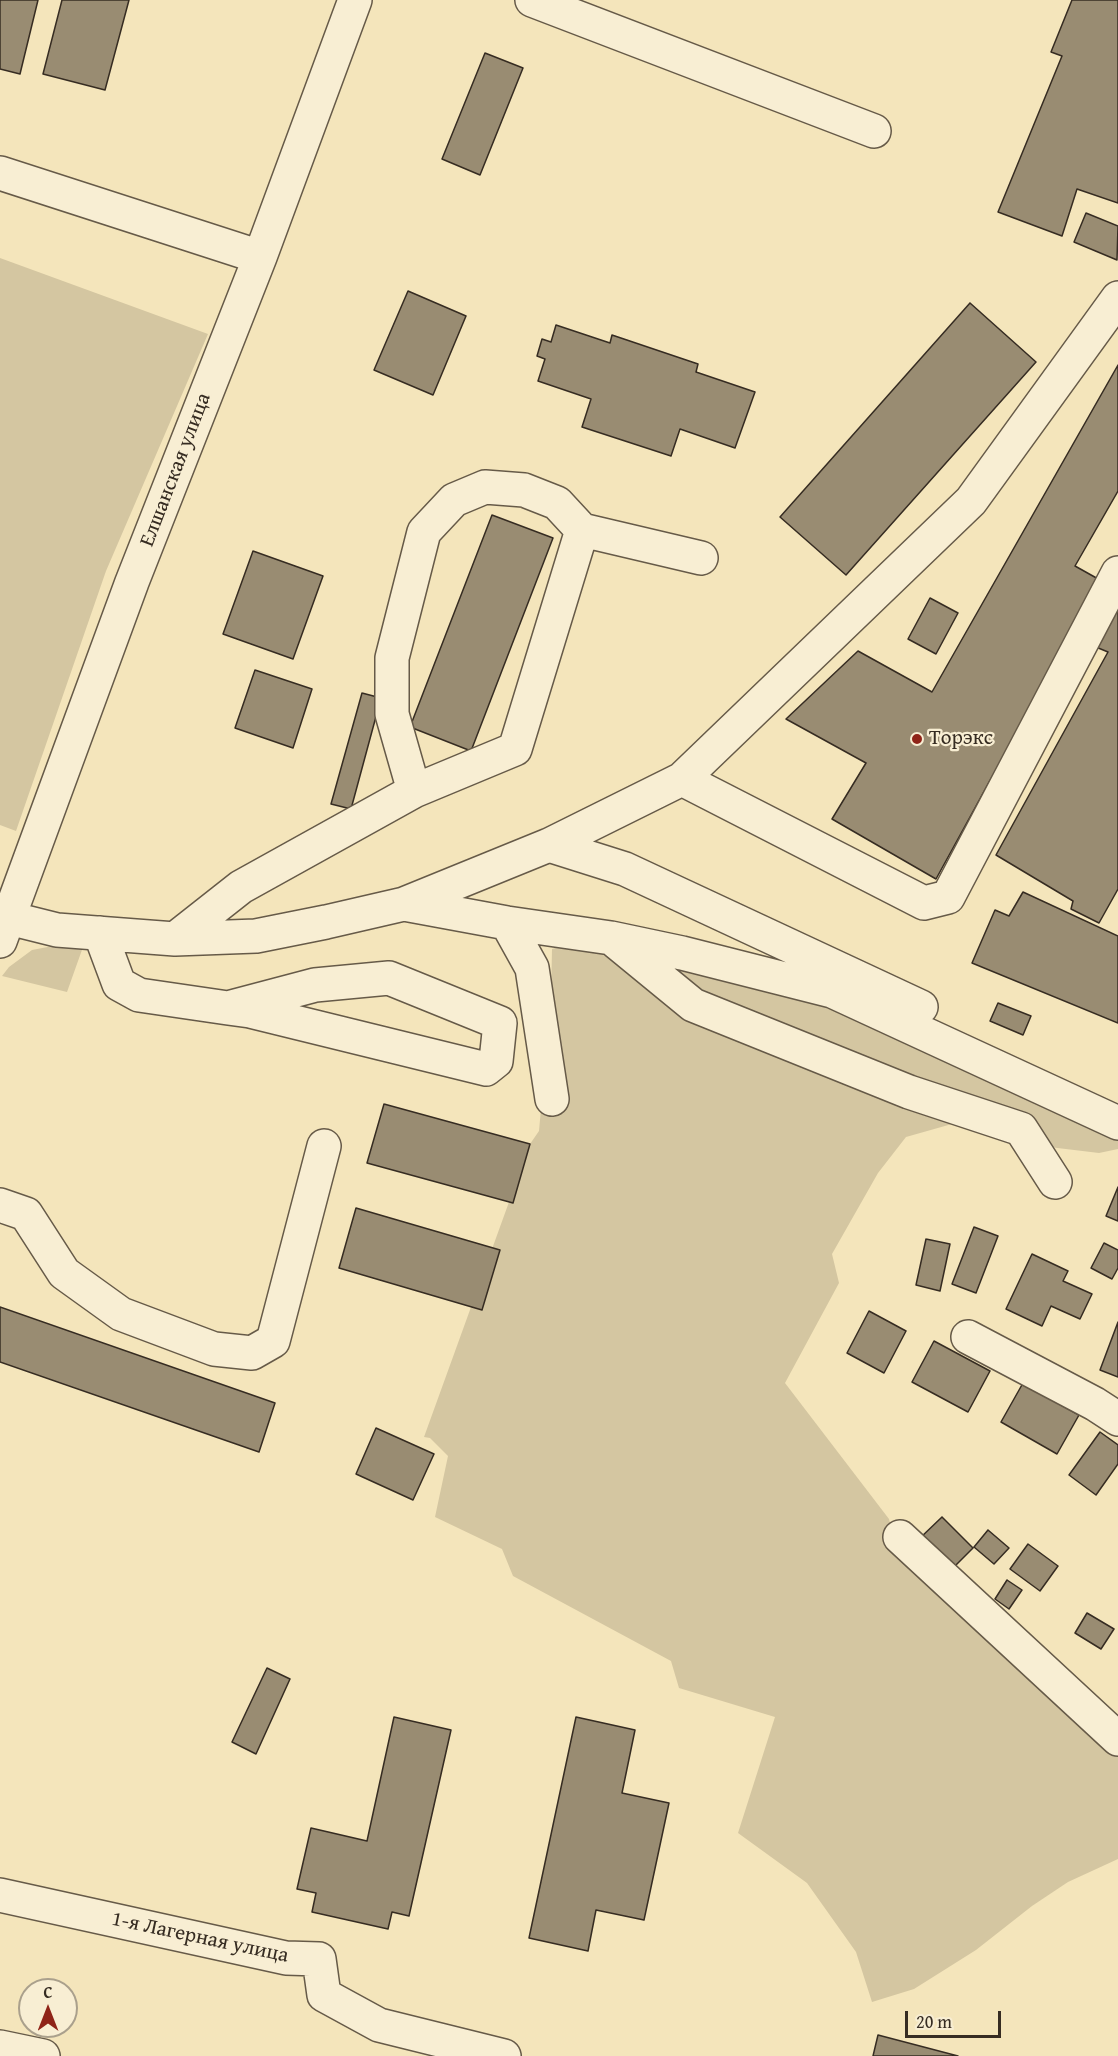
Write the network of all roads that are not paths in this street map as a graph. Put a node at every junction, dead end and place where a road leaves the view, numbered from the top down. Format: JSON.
{"nodes":[{"id":1,"x":355,"y":0,"type":"edge"},
{"id":2,"x":532,"y":0,"type":"edge"},
{"id":3,"x":874,"y":131,"type":"dead end"},
{"id":4,"x":0,"y":173,"type":"edge"},
{"id":5,"x":260,"y":257,"type":"junction"},
{"id":6,"x":1118,"y":296,"type":"edge"},
{"id":7,"x":582,"y":530,"type":"junction"},
{"id":8,"x":701,"y":558,"type":"dead end"},
{"id":9,"x":1118,"y":573,"type":"edge"},
{"id":10,"x":682,"y":780,"type":"junction"},
{"id":11,"x":414,"y":791,"type":"junction"},
{"id":12,"x":549,"y":845,"type":"junction"},
{"id":13,"x":404,"y":904,"type":"junction"},
{"id":14,"x":507,"y":923,"type":"junction"},
{"id":15,"x":5,"y":930,"type":"edge"},
{"id":16,"x":100,"y":933,"type":"junction"},
{"id":17,"x":611,"y":938,"type":"junction"},
{"id":18,"x":175,"y":939,"type":"junction"},
{"id":19,"x":536,"y":997,"type":"junction"},
{"id":20,"x":228,"y":1008,"type":"junction"},
{"id":21,"x":946,"y":1019,"type":"dead end"},
{"id":22,"x":500,"y":1023,"type":"junction"},
{"id":23,"x":552,"y":1099,"type":"dead end"},
{"id":24,"x":1118,"y":1123,"type":"edge"},
{"id":25,"x":324,"y":1146,"type":"dead end"},
{"id":26,"x":1055,"y":1182,"type":"dead end"},
{"id":27,"x":0,"y":1205,"type":"edge"},
{"id":28,"x":968,"y":1337,"type":"dead end"},
{"id":29,"x":1118,"y":1419,"type":"edge"},
{"id":30,"x":900,"y":1537,"type":"dead end"},
{"id":31,"x":1118,"y":1739,"type":"edge"},
{"id":32,"x":0,"y":1895,"type":"edge"},
{"id":33,"x":0,"y":2046,"type":"edge"},
{"id":34,"x":43,"y":2056,"type":"edge"},
{"id":35,"x":504,"y":2056,"type":"edge"}],
"edges":[{"from":1,"to":5,"type":"street","name":"Елшанская улица"},
{"from":2,"to":3,"type":"street"},
{"from":4,"to":5,"type":"street"},
{"from":5,"to":15,"type":"street","name":"Елшанская улица"},
{"from":6,"to":10,"type":"street"},
{"from":7,"to":8,"type":"street"},
{"from":7,"to":11,"type":"street"},
{"from":7,"to":11,"type":"street"},
{"from":9,"to":10,"type":"street"},
{"from":10,"to":12,"type":"street"},
{"from":11,"to":18,"type":"street"},
{"from":12,"to":13,"type":"street"},
{"from":12,"to":21,"type":"street"},
{"from":13,"to":14,"type":"street"},
{"from":13,"to":18,"type":"street"},
{"from":14,"to":17,"type":"street"},
{"from":14,"to":19,"type":"street"},
{"from":15,"to":16,"type":"street"},
{"from":16,"to":18,"type":"street"},
{"from":16,"to":20,"type":"street"},
{"from":17,"to":24,"type":"street"},
{"from":17,"to":26,"type":"street"},
{"from":19,"to":22,"type":"street"},
{"from":19,"to":23,"type":"street"},
{"from":20,"to":22,"type":"street"},
{"from":20,"to":22,"type":"street"},
{"from":25,"to":27,"type":"street"},
{"from":28,"to":29,"type":"street"},
{"from":30,"to":31,"type":"street"},
{"from":32,"to":35,"type":"street","name":"1-я Лагерная улица"},
{"from":33,"to":34,"type":"street"}]}
